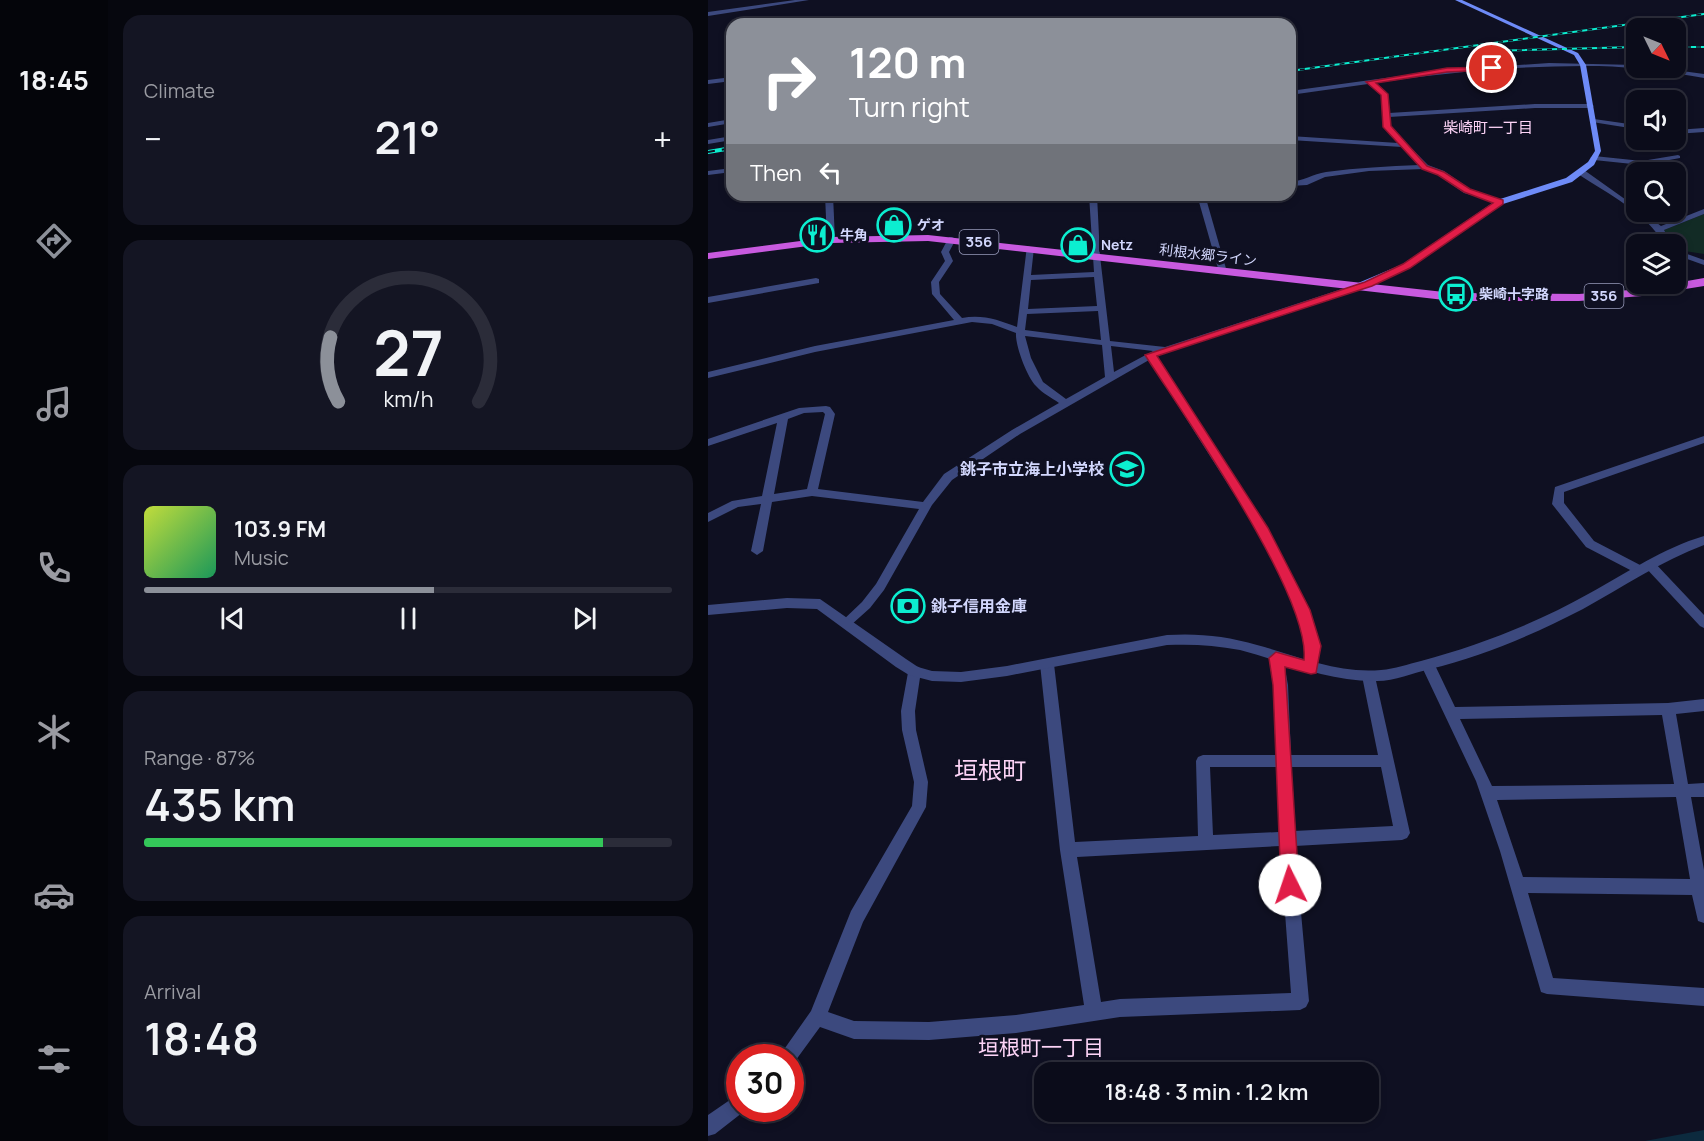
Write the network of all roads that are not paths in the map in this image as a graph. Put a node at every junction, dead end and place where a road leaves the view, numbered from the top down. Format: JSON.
{"nodes":[{"id":1,"x":806,"y":0,"type":"edge"},
{"id":2,"x":1458,"y":0,"type":"edge"},
{"id":3,"x":708,"y":14,"type":"edge"},
{"id":4,"x":1583,"y":65,"type":"junction"},
{"id":5,"x":1704,"y":76,"type":"edge"},
{"id":6,"x":726,"y":80,"type":"edge"},
{"id":7,"x":708,"y":82,"type":"edge"},
{"id":8,"x":1370,"y":82,"type":"junction"},
{"id":9,"x":1296,"y":92,"type":"edge"},
{"id":10,"x":1591,"y":106,"type":"junction"},
{"id":11,"x":1387,"y":115,"type":"junction"},
{"id":12,"x":1594,"y":121,"type":"junction"},
{"id":13,"x":726,"y":123,"type":"edge"},
{"id":14,"x":708,"y":125,"type":"edge"},
{"id":15,"x":1626,"y":126,"type":"edge"},
{"id":16,"x":1704,"y":130,"type":"edge"},
{"id":17,"x":1686,"y":131,"type":"edge"},
{"id":18,"x":726,"y":132,"type":"edge"},
{"id":19,"x":708,"y":134,"type":"edge"},
{"id":20,"x":1296,"y":138,"type":"edge"},
{"id":21,"x":726,"y":139,"type":"edge"},
{"id":22,"x":708,"y":142,"type":"edge"},
{"id":23,"x":1402,"y":145,"type":"junction"},
{"id":24,"x":1678,"y":157,"type":"dead end"},
{"id":25,"x":1594,"y":158,"type":"junction"},
{"id":26,"x":1425,"y":167,"type":"junction"},
{"id":27,"x":726,"y":171,"type":"edge"},
{"id":28,"x":1581,"y":172,"type":"junction"},
{"id":29,"x":708,"y":173,"type":"edge"},
{"id":30,"x":1296,"y":184,"type":"edge"},
{"id":31,"x":829,"y":201,"type":"edge"},
{"id":32,"x":1093,"y":201,"type":"edge"},
{"id":33,"x":1203,"y":201,"type":"edge"},
{"id":34,"x":1500,"y":202,"type":"junction"},
{"id":35,"x":1626,"y":203,"type":"edge"},
{"id":36,"x":1704,"y":211,"type":"edge"},
{"id":37,"x":1651,"y":222,"type":"edge"},
{"id":38,"x":1660,"y":229,"type":"junction"},
{"id":39,"x":1663,"y":234,"type":"edge"},
{"id":40,"x":831,"y":240,"type":"junction"},
{"id":41,"x":952,"y":240,"type":"junction"},
{"id":42,"x":1030,"y":248,"type":"junction"},
{"id":43,"x":708,"y":256,"type":"edge"},
{"id":44,"x":1096,"y":256,"type":"junction"},
{"id":45,"x":1686,"y":256,"type":"edge"},
{"id":46,"x":1704,"y":262,"type":"edge"},
{"id":47,"x":1223,"y":272,"type":"junction"},
{"id":48,"x":1098,"y":274,"type":"junction"},
{"id":49,"x":1027,"y":278,"type":"junction"},
{"id":50,"x":816,"y":281,"type":"dead end"},
{"id":51,"x":1704,"y":282,"type":"edge"},
{"id":52,"x":1354,"y":288,"type":"junction"},
{"id":53,"x":708,"y":300,"type":"edge"},
{"id":54,"x":1102,"y":308,"type":"junction"},
{"id":55,"x":1022,"y":312,"type":"junction"},
{"id":56,"x":959,"y":320,"type":"junction"},
{"id":57,"x":1020,"y":332,"type":"junction"},
{"id":58,"x":1105,"y":341,"type":"junction"},
{"id":59,"x":1164,"y":350,"type":"junction"},
{"id":60,"x":1151,"y":355,"type":"junction"},
{"id":61,"x":708,"y":375,"type":"edge"},
{"id":62,"x":1110,"y":378,"type":"junction"},
{"id":63,"x":1065,"y":403,"type":"junction"},
{"id":64,"x":783,"y":417,"type":"junction"},
{"id":65,"x":1704,"y":439,"type":"edge"},
{"id":66,"x":708,"y":443,"type":"edge"},
{"id":67,"x":812,"y":492,"type":"junction"},
{"id":68,"x":767,"y":499,"type":"junction"},
{"id":69,"x":926,"y":506,"type":"junction"},
{"id":70,"x":708,"y":518,"type":"edge"},
{"id":71,"x":1704,"y":540,"type":"edge"},
{"id":72,"x":757,"y":551,"type":"dead end"},
{"id":73,"x":1643,"y":567,"type":"junction"},
{"id":74,"x":708,"y":610,"type":"edge"},
{"id":75,"x":847,"y":622,"type":"junction"},
{"id":76,"x":1704,"y":623,"type":"edge"},
{"id":77,"x":1276,"y":658,"type":"junction"},
{"id":78,"x":1047,"y":663,"type":"junction"},
{"id":79,"x":1428,"y":664,"type":"junction"},
{"id":80,"x":1311,"y":668,"type":"junction"},
{"id":81,"x":914,"y":671,"type":"junction"},
{"id":82,"x":1369,"y":676,"type":"junction"},
{"id":83,"x":1704,"y":705,"type":"edge"},
{"id":84,"x":1668,"y":709,"type":"junction"},
{"id":85,"x":1451,"y":713,"type":"junction"},
{"id":86,"x":1284,"y":761,"type":"junction"},
{"id":87,"x":1387,"y":761,"type":"junction"},
{"id":88,"x":1704,"y":790,"type":"edge"},
{"id":89,"x":1683,"y":791,"type":"junction"},
{"id":90,"x":1487,"y":793,"type":"junction"},
{"id":91,"x":1287,"y":837,"type":"junction"},
{"id":92,"x":1206,"y":842,"type":"junction"},
{"id":93,"x":1068,"y":850,"type":"junction"},
{"id":94,"x":1518,"y":885,"type":"junction"},
{"id":95,"x":1702,"y":886,"type":"edge"},
{"id":96,"x":1704,"y":915,"type":"edge"},
{"id":97,"x":1704,"y":998,"type":"edge"},
{"id":98,"x":1094,"y":1012,"type":"junction"},
{"id":99,"x":817,"y":1017,"type":"junction"},
{"id":100,"x":797,"y":1044,"type":"edge"},
{"id":101,"x":726,"y":1113,"type":"edge"},
{"id":102,"x":708,"y":1127,"type":"edge"}],
"edges":[{"from":1,"to":3,"type":"street"},
{"from":2,"to":4,"type":"main road"},
{"from":4,"to":5,"type":"street"},
{"from":4,"to":8,"type":"street"},
{"from":4,"to":10,"type":"main road"},
{"from":6,"to":7,"type":"street"},
{"from":8,"to":9,"type":"street"},
{"from":8,"to":11,"type":"street"},
{"from":10,"to":11,"type":"street"},
{"from":10,"to":12,"type":"main road"},
{"from":11,"to":23,"type":"street"},
{"from":12,"to":15,"type":"street"},
{"from":12,"to":25,"type":"main road"},
{"from":13,"to":14,"type":"street"},
{"from":16,"to":17,"type":"street"},
{"from":18,"to":19,"type":"street"},
{"from":20,"to":23,"type":"street"},
{"from":21,"to":22,"type":"street"},
{"from":23,"to":26,"type":"street"},
{"from":24,"to":25,"type":"street"},
{"from":25,"to":28,"type":"main road"},
{"from":26,"to":30,"type":"street"},
{"from":26,"to":34,"type":"street"},
{"from":27,"to":29,"type":"street"},
{"from":28,"to":34,"type":"main road"},
{"from":28,"to":35,"type":"street"},
{"from":31,"to":40,"type":"street"},
{"from":32,"to":44,"type":"street"},
{"from":33,"to":47,"type":"street"},
{"from":34,"to":52,"type":"main road"},
{"from":36,"to":38,"type":"street"},
{"from":37,"to":38,"type":"street"},
{"from":38,"to":39,"type":"street"},
{"from":40,"to":41,"type":"highway","name":"利根水郷ライン","number":"356"},
{"from":40,"to":43,"type":"highway","name":"利根水郷ライン","number":"356"},
{"from":41,"to":42,"type":"highway","name":"利根水郷ライン","number":"356"},
{"from":41,"to":56,"type":"street"},
{"from":42,"to":44,"type":"highway","name":"利根水郷ライン","number":"356"},
{"from":42,"to":49,"type":"street"},
{"from":44,"to":47,"type":"highway","name":"利根水郷ライン","number":"356"},
{"from":44,"to":48,"type":"street"},
{"from":45,"to":46,"type":"street"},
{"from":47,"to":52,"type":"highway","name":"利根水郷ライン","number":"356"},
{"from":48,"to":49,"type":"street"},
{"from":48,"to":54,"type":"street"},
{"from":49,"to":55,"type":"street"},
{"from":50,"to":53,"type":"street"},
{"from":51,"to":52,"type":"highway","name":"利根水郷ライン","number":"356"},
{"from":52,"to":59,"type":"street"},
{"from":54,"to":55,"type":"street"},
{"from":54,"to":58,"type":"street"},
{"from":55,"to":57,"type":"street"},
{"from":56,"to":57,"type":"street"},
{"from":56,"to":61,"type":"street"},
{"from":57,"to":58,"type":"street"},
{"from":57,"to":63,"type":"street"},
{"from":58,"to":59,"type":"street"},
{"from":58,"to":62,"type":"street"},
{"from":59,"to":60,"type":"street"},
{"from":60,"to":62,"type":"street"},
{"from":60,"to":80,"type":"street"},
{"from":62,"to":63,"type":"street"},
{"from":63,"to":69,"type":"street"},
{"from":64,"to":66,"type":"street"},
{"from":64,"to":67,"type":"street"},
{"from":64,"to":68,"type":"street"},
{"from":65,"to":73,"type":"street"},
{"from":67,"to":68,"type":"street"},
{"from":67,"to":69,"type":"street"},
{"from":68,"to":70,"type":"street"},
{"from":68,"to":72,"type":"street"},
{"from":69,"to":75,"type":"street"},
{"from":71,"to":73,"type":"street"},
{"from":73,"to":76,"type":"street"},
{"from":73,"to":79,"type":"street"},
{"from":74,"to":75,"type":"street"},
{"from":75,"to":81,"type":"street"},
{"from":77,"to":78,"type":"street"},
{"from":77,"to":80,"type":"street"},
{"from":77,"to":86,"type":"street"},
{"from":78,"to":81,"type":"street"},
{"from":78,"to":93,"type":"street"},
{"from":79,"to":82,"type":"street"},
{"from":79,"to":85,"type":"street"},
{"from":80,"to":82,"type":"street"},
{"from":81,"to":99,"type":"street"},
{"from":82,"to":87,"type":"street"},
{"from":83,"to":84,"type":"street"},
{"from":84,"to":85,"type":"street"},
{"from":84,"to":89,"type":"street"},
{"from":85,"to":90,"type":"street"},
{"from":86,"to":87,"type":"street"},
{"from":86,"to":91,"type":"street"},
{"from":86,"to":92,"type":"street"},
{"from":87,"to":91,"type":"street"},
{"from":88,"to":89,"type":"street"},
{"from":89,"to":90,"type":"street"},
{"from":89,"to":95,"type":"street"},
{"from":90,"to":94,"type":"street"},
{"from":91,"to":92,"type":"street"},
{"from":91,"to":98,"type":"street"},
{"from":92,"to":93,"type":"street"},
{"from":93,"to":98,"type":"street"},
{"from":94,"to":95,"type":"street"},
{"from":94,"to":97,"type":"street"},
{"from":95,"to":96,"type":"street"},
{"from":98,"to":99,"type":"street"},
{"from":99,"to":100,"type":"street"},
{"from":101,"to":102,"type":"street"}]}
